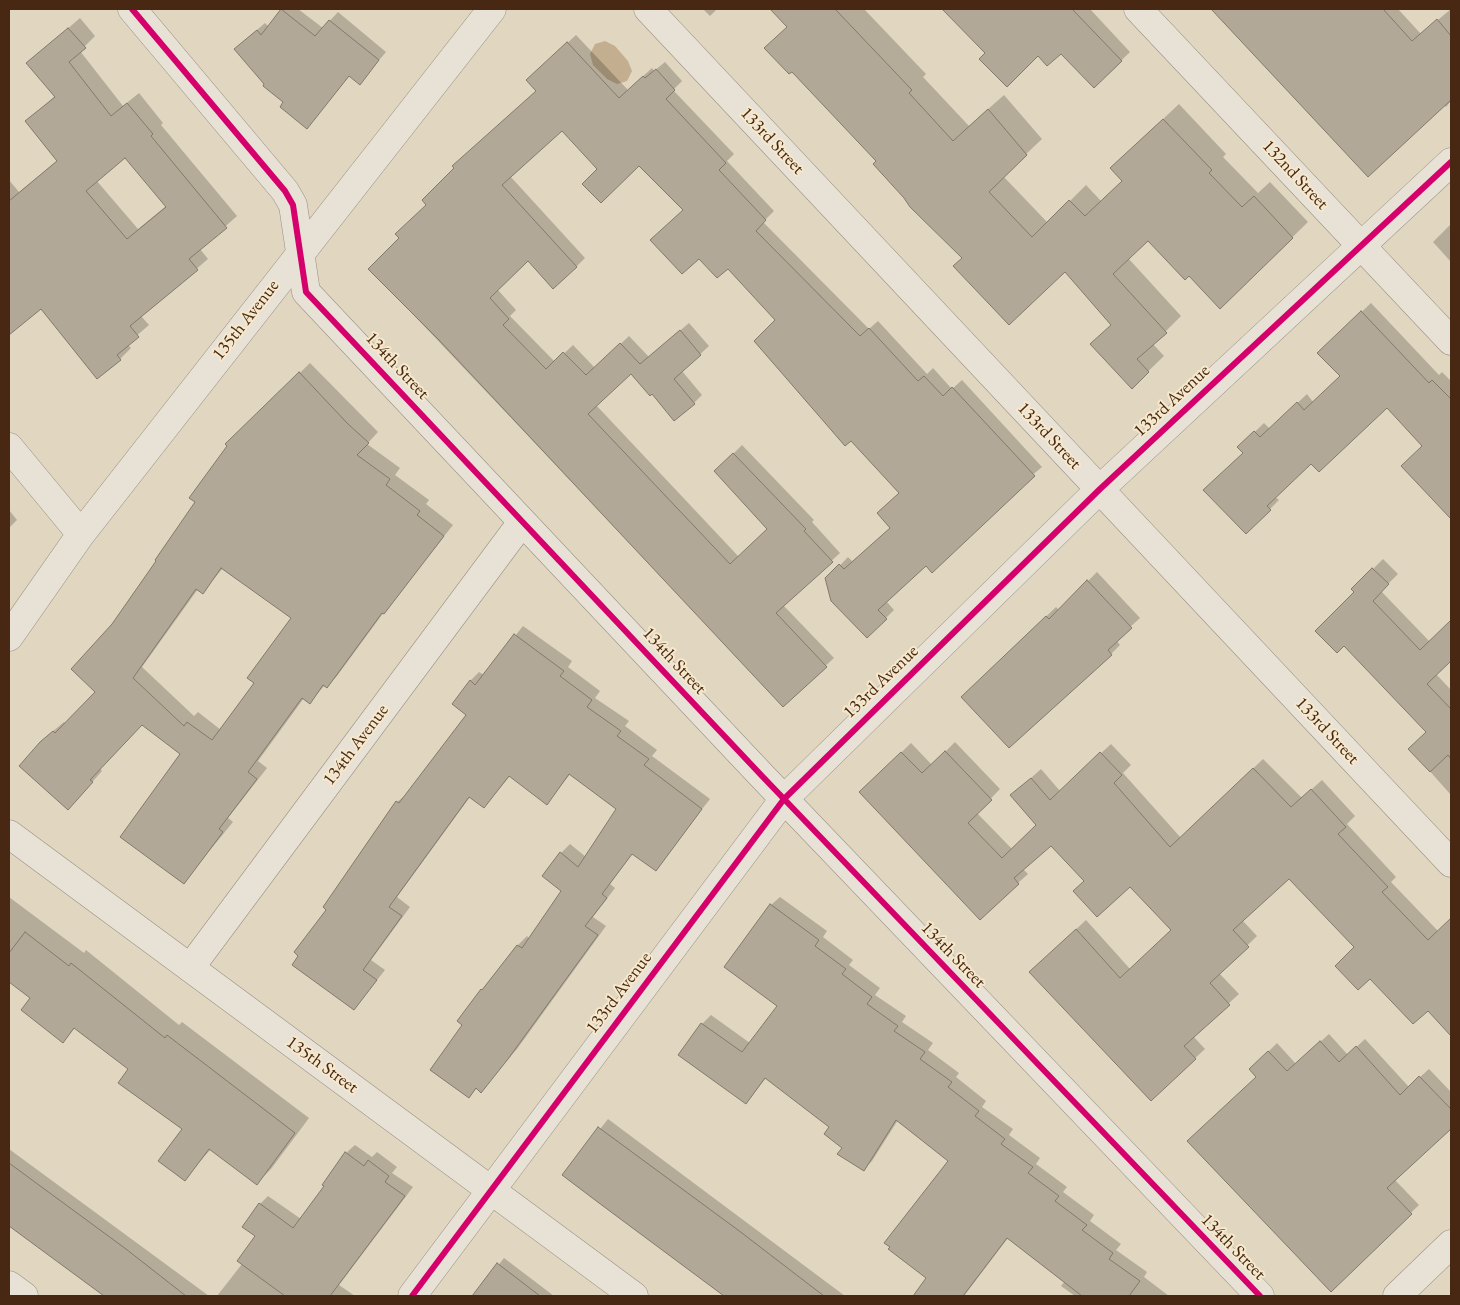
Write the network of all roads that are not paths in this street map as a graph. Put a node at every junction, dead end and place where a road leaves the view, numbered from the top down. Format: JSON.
{"nodes":[{"id":1,"x":132,"y":9,"type":"edge"},
{"id":2,"x":492,"y":9,"type":"edge"},
{"id":3,"x":648,"y":9,"type":"edge"},
{"id":4,"x":1138,"y":9,"type":"edge"},
{"id":5,"x":1451,"y":162,"type":"edge"},
{"id":6,"x":1361,"y":245,"type":"junction"},
{"id":7,"x":300,"y":251,"type":"junction"},
{"id":8,"x":1451,"y":341,"type":"edge"},
{"id":9,"x":9,"y":448,"type":"edge"},
{"id":10,"x":1100,"y":489,"type":"junction"},
{"id":11,"x":522,"y":522,"type":"junction"},
{"id":12,"x":81,"y":534,"type":"junction"},
{"id":13,"x":9,"y":637,"type":"edge"},
{"id":14,"x":784,"y":799,"type":"junction"},
{"id":15,"x":9,"y":834,"type":"edge"},
{"id":16,"x":1451,"y":863,"type":"edge"},
{"id":17,"x":190,"y":968,"type":"junction"},
{"id":18,"x":490,"y":1189,"type":"junction"},
{"id":19,"x":1451,"y":1244,"type":"edge"},
{"id":20,"x":9,"y":1285,"type":"edge"},
{"id":21,"x":24,"y":1296,"type":"edge"},
{"id":22,"x":412,"y":1296,"type":"edge"},
{"id":23,"x":634,"y":1296,"type":"edge"},
{"id":24,"x":1260,"y":1296,"type":"edge"},
{"id":25,"x":1397,"y":1296,"type":"edge"}],
"edges":[{"from":1,"to":7,"type":"street","name":"134th Street"},
{"from":2,"to":7,"type":"street","name":"135th Avenue"},
{"from":3,"to":10,"type":"street","name":"133rd Street"},
{"from":4,"to":6,"type":"street","name":"132nd Street"},
{"from":5,"to":6,"type":"street","name":"133rd Avenue"},
{"from":6,"to":8,"type":"street","name":"132nd Street"},
{"from":6,"to":10,"type":"street","name":"133rd Avenue"},
{"from":7,"to":11,"type":"street","name":"134th Street"},
{"from":7,"to":12,"type":"street","name":"135th Avenue"},
{"from":9,"to":12,"type":"street"},
{"from":10,"to":14,"type":"street","name":"133rd Avenue"},
{"from":10,"to":16,"type":"street","name":"133rd Street"},
{"from":11,"to":14,"type":"street","name":"134th Street"},
{"from":11,"to":17,"type":"street","name":"134th Avenue"},
{"from":12,"to":13,"type":"street","name":"135th Avenue"},
{"from":14,"to":18,"type":"street","name":"133rd Avenue"},
{"from":14,"to":24,"type":"street","name":"134th Street"},
{"from":15,"to":17,"type":"street","name":"135th Street"},
{"from":17,"to":18,"type":"street","name":"135th Street"},
{"from":18,"to":22,"type":"street","name":"133rd Avenue"},
{"from":18,"to":23,"type":"street","name":"135th Street"},
{"from":19,"to":25,"type":"street"},
{"from":20,"to":21,"type":"street"}]}
